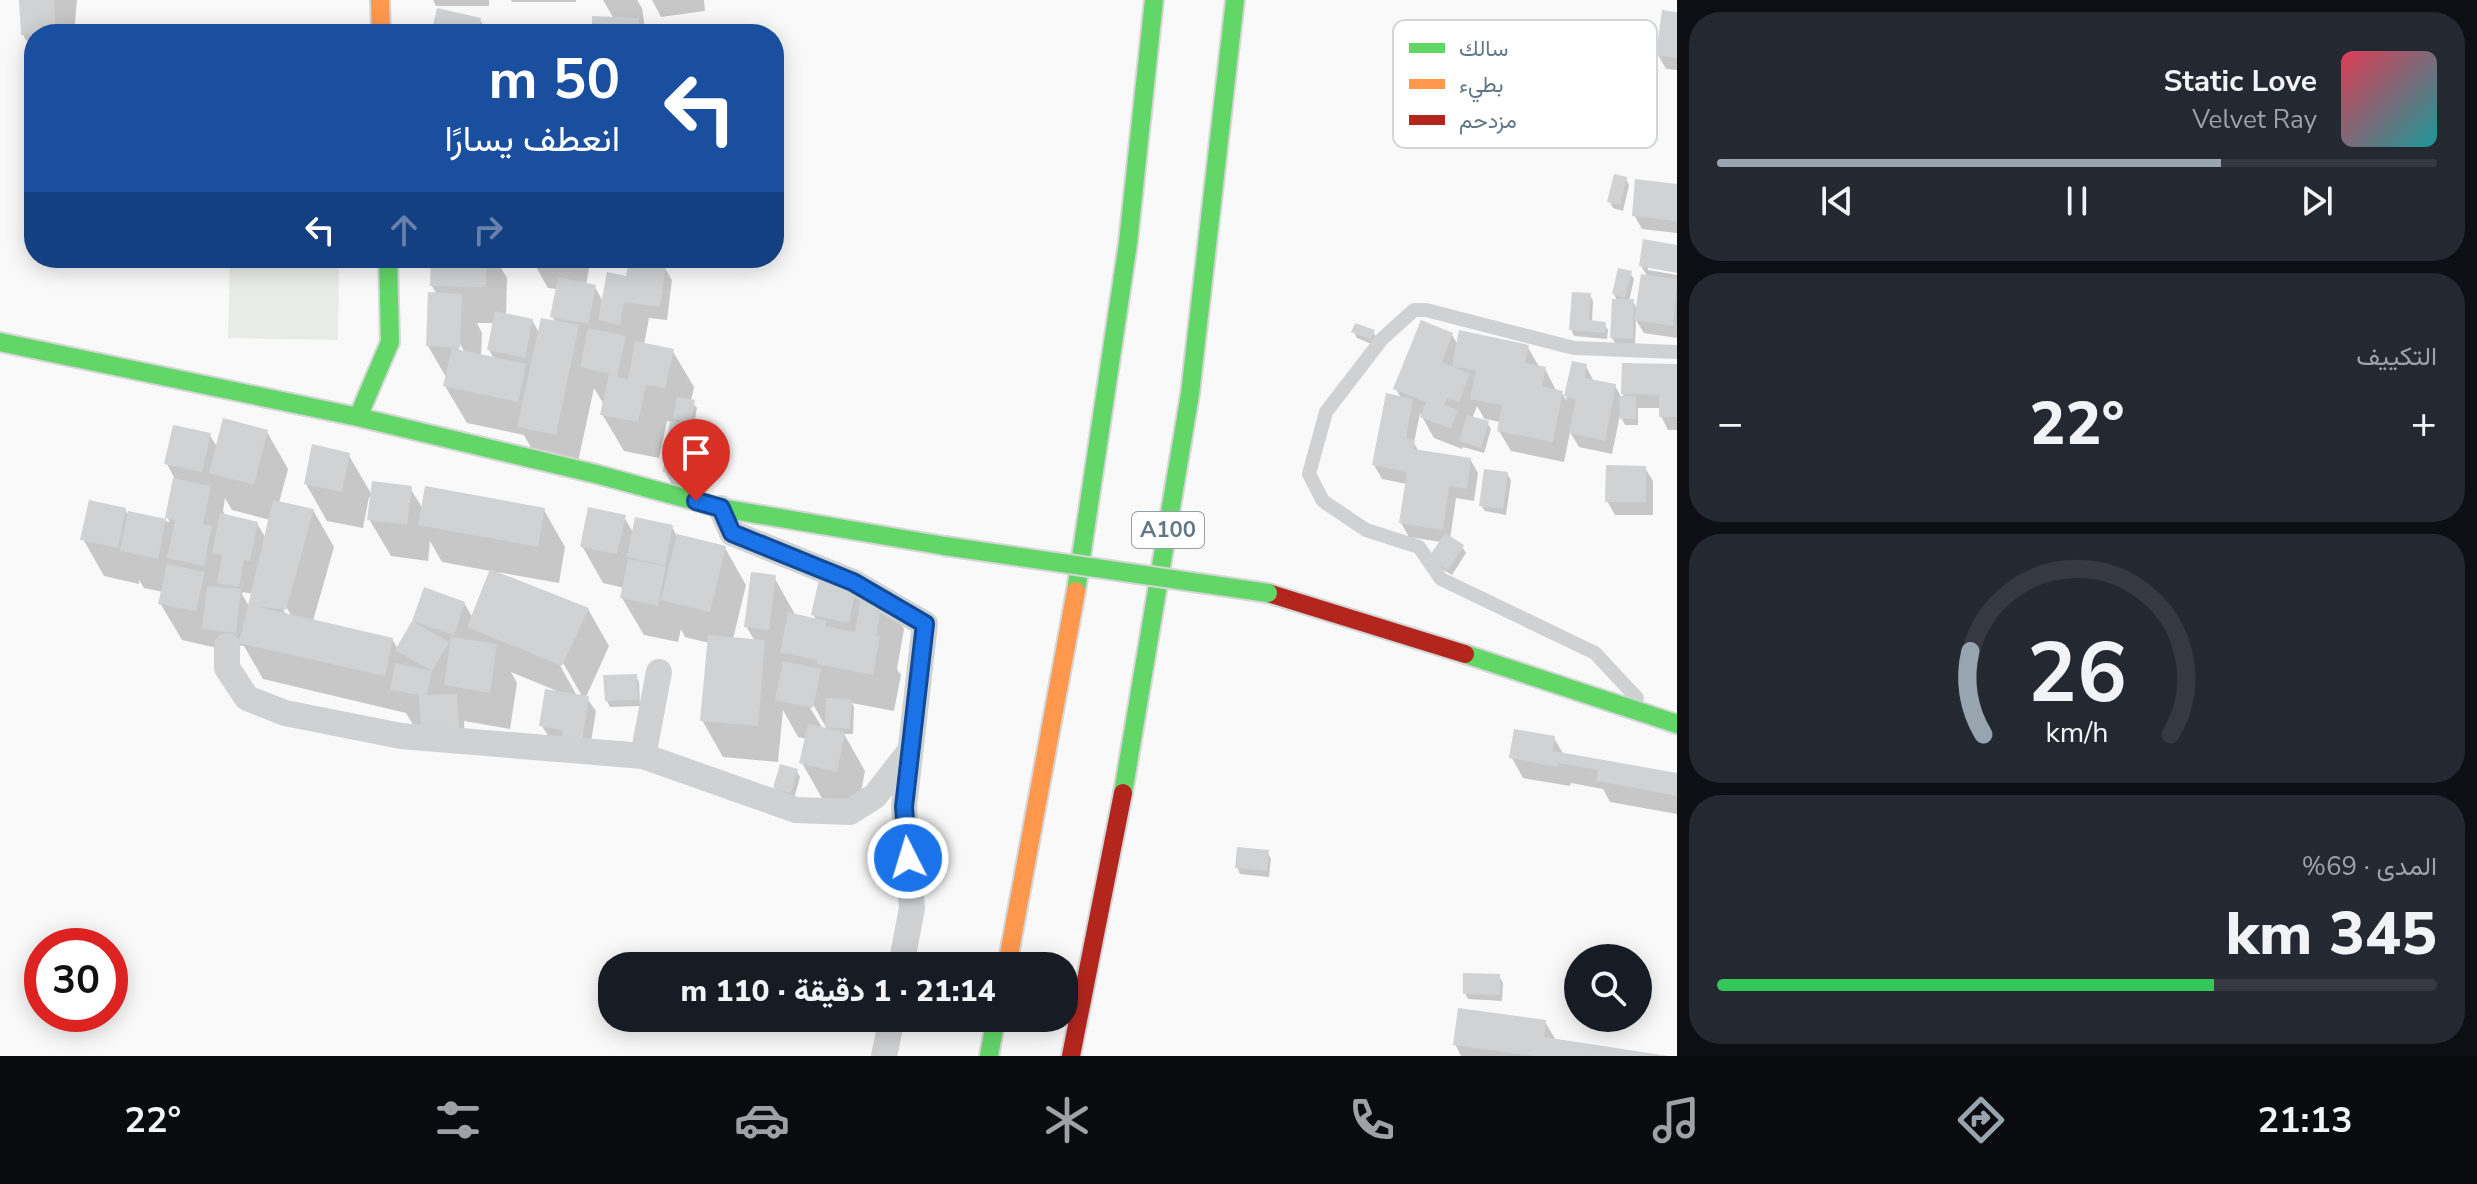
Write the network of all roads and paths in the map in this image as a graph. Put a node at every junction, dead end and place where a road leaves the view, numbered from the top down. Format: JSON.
{"nodes":[{"id":1,"x":380,"y":0,"type":"edge"},
{"id":2,"x":1154,"y":0,"type":"edge"},
{"id":3,"x":1235,"y":0,"type":"edge"},
{"id":4,"x":381,"y":24,"type":"edge"},
{"id":5,"x":388,"y":268,"type":"edge"},
{"id":6,"x":0,"y":342,"type":"edge"},
{"id":7,"x":1677,"y":352,"type":"edge"},
{"id":8,"x":358,"y":417,"type":"junction"},
{"id":9,"x":721,"y":508,"type":"junction"},
{"id":10,"x":227,"y":646,"type":"dead end"},
{"id":11,"x":659,"y":672,"type":"dead end"},
{"id":12,"x":1651,"y":713,"type":"junction"},
{"id":13,"x":1677,"y":724,"type":"edge"},
{"id":14,"x":910,"y":751,"type":"junction"},
{"id":15,"x":643,"y":756,"type":"junction"},
{"id":16,"x":904,"y":952,"type":"edge"},
{"id":17,"x":1010,"y":952,"type":"edge"},
{"id":18,"x":889,"y":1032,"type":"edge"},
{"id":19,"x":993,"y":1032,"type":"edge"},
{"id":20,"x":884,"y":1056,"type":"edge"},
{"id":21,"x":989,"y":1056,"type":"edge"},
{"id":22,"x":1071,"y":1056,"type":"edge"}],
"edges":[{"from":1,"to":4,"type":"main road"},
{"from":2,"to":17,"type":"main road"},
{"from":3,"to":22,"type":"main road","number":"A100"},
{"from":5,"to":8,"type":"main road"},
{"from":6,"to":8,"type":"main road"},
{"from":7,"to":12,"type":"lane"},
{"from":8,"to":9,"type":"main road"},
{"from":9,"to":12,"type":"main road","bridge":true},
{"from":9,"to":14,"type":"street"},
{"from":10,"to":15,"type":"street"},
{"from":11,"to":15,"type":"street"},
{"from":12,"to":13,"type":"main road"},
{"from":14,"to":15,"type":"street"},
{"from":14,"to":16,"type":"street"},
{"from":18,"to":20,"type":"street"},
{"from":19,"to":21,"type":"main road"}]}
